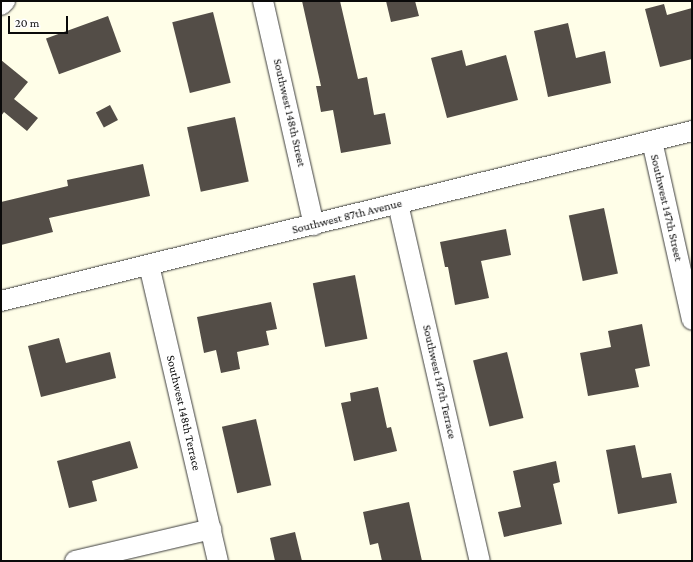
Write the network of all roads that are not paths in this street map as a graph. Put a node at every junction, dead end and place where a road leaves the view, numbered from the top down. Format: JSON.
{"nodes":[{"id":1,"x":5,"y":1,"type":"edge"},
{"id":2,"x":263,"y":1,"type":"edge"},
{"id":3,"x":1,"y":5,"type":"edge"},
{"id":4,"x":692,"y":131,"type":"edge"},
{"id":5,"x":652,"y":142,"type":"junction"},
{"id":6,"x":398,"y":204,"type":"junction"},
{"id":7,"x":314,"y":225,"type":"junction"},
{"id":8,"x":148,"y":265,"type":"junction"},
{"id":9,"x":1,"y":301,"type":"edge"},
{"id":10,"x":692,"y":320,"type":"edge"},
{"id":11,"x":211,"y":529,"type":"junction"},
{"id":12,"x":75,"y":561,"type":"edge"},
{"id":13,"x":218,"y":561,"type":"edge"},
{"id":14,"x":480,"y":561,"type":"edge"}],
"edges":[{"from":1,"to":3,"type":"street"},
{"from":2,"to":7,"type":"street","name":"Southwest 148th Street"},
{"from":4,"to":5,"type":"street","name":"Southwest 87th Avenue"},
{"from":5,"to":6,"type":"street","name":"Southwest 87th Avenue"},
{"from":5,"to":10,"type":"street","name":"Southwest 147th Street"},
{"from":6,"to":7,"type":"street","name":"Southwest 87th Avenue"},
{"from":6,"to":14,"type":"street","name":"Southwest 147th Terrace"},
{"from":7,"to":8,"type":"street","name":"Southwest 87th Avenue"},
{"from":8,"to":9,"type":"street","name":"Southwest 87th Avenue"},
{"from":8,"to":11,"type":"street","name":"Southwest 148th Terrace"},
{"from":11,"to":12,"type":"street"},
{"from":11,"to":13,"type":"street","name":"Southwest 148th Terrace"}]}
